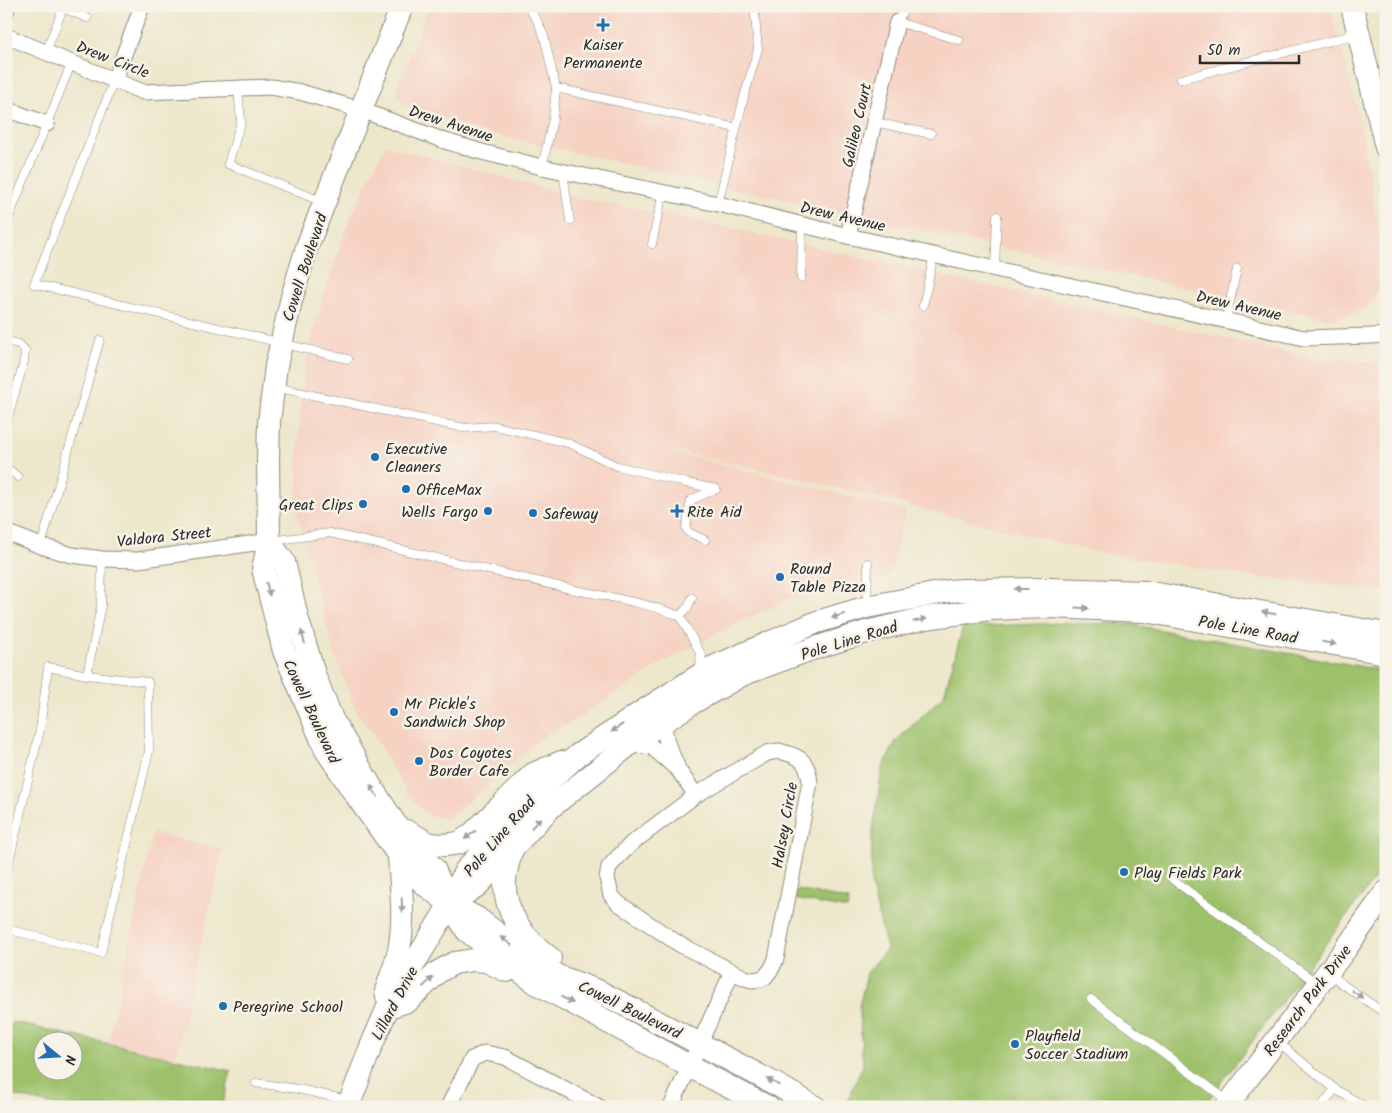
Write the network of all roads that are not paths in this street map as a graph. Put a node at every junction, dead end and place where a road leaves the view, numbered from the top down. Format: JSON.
{"nodes":[{"id":1,"x":8,"y":6,"type":"edge"},
{"id":2,"x":142,"y":6,"type":"edge"},
{"id":3,"x":402,"y":6,"type":"edge"},
{"id":4,"x":527,"y":6,"type":"edge"},
{"id":5,"x":754,"y":6,"type":"edge"},
{"id":6,"x":906,"y":6,"type":"edge"},
{"id":7,"x":1352,"y":6,"type":"edge"},
{"id":8,"x":62,"y":7,"type":"edge"},
{"id":9,"x":6,"y":11,"type":"edge"},
{"id":10,"x":87,"y":18,"type":"dead end"},
{"id":11,"x":898,"y":22,"type":"junction"},
{"id":12,"x":1359,"y":33,"type":"junction"},
{"id":13,"x":6,"y":36,"type":"edge"},
{"id":14,"x":958,"y":40,"type":"dead end"},
{"id":15,"x":46,"y":52,"type":"junction"},
{"id":16,"x":72,"y":62,"type":"junction"},
{"id":17,"x":1181,"y":79,"type":"dead end"},
{"id":18,"x":114,"y":81,"type":"junction"},
{"id":19,"x":238,"y":88,"type":"junction"},
{"id":20,"x":556,"y":88,"type":"junction"},
{"id":21,"x":300,"y":92,"type":"joint"},
{"id":22,"x":6,"y":109,"type":"edge"},
{"id":23,"x":361,"y":110,"type":"junction"},
{"id":24,"x":874,"y":122,"type":"junction"},
{"id":25,"x":47,"y":124,"type":"junction"},
{"id":26,"x":736,"y":128,"type":"junction"},
{"id":27,"x":931,"y":134,"type":"dead end"},
{"id":28,"x":1386,"y":147,"type":"edge"},
{"id":29,"x":542,"y":167,"type":"junction"},
{"id":30,"x":563,"y":171,"type":"junction"},
{"id":31,"x":663,"y":192,"type":"junction"},
{"id":32,"x":324,"y":203,"type":"junction"},
{"id":33,"x":718,"y":204,"type":"junction"},
{"id":34,"x":997,"y":216,"type":"dead end"},
{"id":35,"x":570,"y":221,"type":"dead end"},
{"id":36,"x":6,"y":224,"type":"edge"},
{"id":37,"x":802,"y":225,"type":"junction"},
{"id":38,"x":848,"y":236,"type":"junction"},
{"id":39,"x":652,"y":244,"type":"dead end"},
{"id":40,"x":934,"y":255,"type":"junction"},
{"id":41,"x":995,"y":268,"type":"junction"},
{"id":42,"x":1237,"y":269,"type":"dead end"},
{"id":43,"x":800,"y":278,"type":"dead end"},
{"id":44,"x":923,"y":306,"type":"dead end"},
{"id":45,"x":1226,"y":320,"type":"junction"},
{"id":46,"x":1386,"y":335,"type":"edge"},
{"id":47,"x":100,"y":340,"type":"dead end"},
{"id":48,"x":6,"y":341,"type":"edge"},
{"id":49,"x":281,"y":342,"type":"junction"},
{"id":50,"x":348,"y":358,"type":"dead end"},
{"id":51,"x":273,"y":387,"type":"junction"},
{"id":52,"x":6,"y":424,"type":"edge"},
{"id":53,"x":6,"y":467,"type":"edge"},
{"id":54,"x":18,"y":477,"type":"dead end"},
{"id":55,"x":6,"y":532,"type":"edge"},
{"id":56,"x":705,"y":540,"type":"dead end"},
{"id":57,"x":269,"y":541,"type":"junction"},
{"id":58,"x":41,"y":546,"type":"junction"},
{"id":59,"x":102,"y":559,"type":"junction"},
{"id":60,"x":868,"y":563,"type":"dead end"},
{"id":61,"x":692,"y":598,"type":"dead end"},
{"id":62,"x":867,"y":607,"type":"junction"},
{"id":63,"x":680,"y":616,"type":"junction"},
{"id":64,"x":1386,"y":634,"type":"edge"},
{"id":65,"x":1386,"y":653,"type":"edge"},
{"id":66,"x":715,"y":671,"type":"junction"},
{"id":67,"x":87,"y":675,"type":"junction"},
{"id":68,"x":306,"y":681,"type":"junction"},
{"id":69,"x":656,"y":717,"type":"junction"},
{"id":70,"x":635,"y":736,"type":"junction"},
{"id":71,"x":578,"y":755,"type":"junction"},
{"id":72,"x":679,"y":771,"type":"junction"},
{"id":73,"x":696,"y":795,"type":"junction"},
{"id":74,"x":396,"y":825,"type":"junction"},
{"id":75,"x":512,"y":849,"type":"junction"},
{"id":76,"x":399,"y":856,"type":"junction"},
{"id":77,"x":6,"y":874,"type":"edge"},
{"id":78,"x":1173,"y":880,"type":"dead end"},
{"id":79,"x":1386,"y":892,"type":"edge"},
{"id":80,"x":450,"y":904,"type":"junction"},
{"id":81,"x":6,"y":929,"type":"edge"},
{"id":82,"x":732,"y":972,"type":"junction"},
{"id":83,"x":1323,"y":978,"type":"junction"},
{"id":84,"x":536,"y":983,"type":"junction"},
{"id":85,"x":598,"y":991,"type":"junction"},
{"id":86,"x":1091,"y":999,"type":"dead end"},
{"id":87,"x":388,"y":1007,"type":"junction"},
{"id":88,"x":1386,"y":1014,"type":"edge"},
{"id":89,"x":1276,"y":1040,"type":"junction"},
{"id":90,"x":700,"y":1044,"type":"junction"},
{"id":91,"x":689,"y":1066,"type":"junction"},
{"id":92,"x":256,"y":1083,"type":"dead end"},
{"id":93,"x":1335,"y":1089,"type":"junction"},
{"id":94,"x":348,"y":1104,"type":"edge"},
{"id":95,"x":1228,"y":1104,"type":"edge"},
{"id":96,"x":448,"y":1107,"type":"edge"},
{"id":97,"x":599,"y":1107,"type":"edge"},
{"id":98,"x":671,"y":1107,"type":"edge"},
{"id":99,"x":768,"y":1107,"type":"edge"},
{"id":100,"x":815,"y":1107,"type":"edge"},
{"id":101,"x":1321,"y":1107,"type":"edge"},
{"id":102,"x":1366,"y":1107,"type":"edge"}],
"edges":[{"from":1,"to":9,"type":"street"},
{"from":2,"to":18,"type":"street"},
{"from":3,"to":23,"type":"main road","name":"Cowell Boulevard"},
{"from":4,"to":20,"type":"lane"},
{"from":5,"to":26,"type":"lane"},
{"from":6,"to":11,"type":"lane"},
{"from":7,"to":12,"type":"main road"},
{"from":8,"to":10,"type":"lane"},
{"from":8,"to":15,"type":"lane"},
{"from":11,"to":14,"type":"lane"},
{"from":11,"to":24,"type":"street","name":"Galileo Court"},
{"from":12,"to":17,"type":"lane"},
{"from":12,"to":28,"type":"main road"},
{"from":13,"to":15,"type":"street","name":"Drew Circle"},
{"from":15,"to":16,"type":"street","name":"Drew Circle"},
{"from":16,"to":18,"type":"street","name":"Drew Circle"},
{"from":16,"to":25,"type":"lane"},
{"from":18,"to":19,"type":"street","name":"Drew Circle"},
{"from":18,"to":49,"type":"lane"},
{"from":19,"to":21,"type":"street","name":"Drew Circle"},
{"from":19,"to":32,"type":"lane"},
{"from":20,"to":26,"type":"lane"},
{"from":20,"to":29,"type":"lane"},
{"from":21,"to":23,"type":"street","name":"Drew Avenue"},
{"from":22,"to":25,"type":"street"},
{"from":23,"to":29,"type":"street","name":"Drew Avenue"},
{"from":23,"to":32,"type":"main road","name":"Cowell Boulevard"},
{"from":24,"to":27,"type":"lane"},
{"from":24,"to":38,"type":"street","name":"Galileo Court"},
{"from":25,"to":36,"type":"lane"},
{"from":26,"to":33,"type":"lane"},
{"from":29,"to":30,"type":"street","name":"Drew Avenue"},
{"from":30,"to":31,"type":"street","name":"Drew Avenue"},
{"from":30,"to":35,"type":"lane"},
{"from":31,"to":33,"type":"street","name":"Drew Avenue"},
{"from":31,"to":39,"type":"lane"},
{"from":32,"to":49,"type":"main road","name":"Cowell Boulevard"},
{"from":33,"to":37,"type":"street","name":"Drew Avenue"},
{"from":34,"to":41,"type":"lane"},
{"from":37,"to":38,"type":"street","name":"Drew Avenue"},
{"from":37,"to":43,"type":"lane"},
{"from":38,"to":40,"type":"street","name":"Drew Avenue"},
{"from":40,"to":41,"type":"street","name":"Drew Avenue"},
{"from":40,"to":44,"type":"lane"},
{"from":41,"to":45,"type":"street","name":"Drew Avenue"},
{"from":42,"to":45,"type":"lane"},
{"from":45,"to":46,"type":"street","name":"Drew Avenue"},
{"from":47,"to":58,"type":"lane"},
{"from":48,"to":52,"type":"lane"},
{"from":49,"to":50,"type":"lane"},
{"from":49,"to":51,"type":"main road","name":"Cowell Boulevard"},
{"from":51,"to":56,"type":"lane"},
{"from":51,"to":57,"type":"main road","name":"Cowell Boulevard"},
{"from":53,"to":54,"type":"lane"},
{"from":55,"to":58,"type":"street","name":"Valdora Street"},
{"from":57,"to":59,"type":"street","name":"Valdora Street"},
{"from":57,"to":63,"type":"lane"},
{"from":57,"to":68,"type":"main road","name":"Cowell Boulevard"},
{"from":58,"to":59,"type":"street","name":"Valdora Street"},
{"from":59,"to":67,"type":"lane"},
{"from":60,"to":62,"type":"lane"},
{"from":61,"to":63,"type":"lane"},
{"from":64,"to":62,"type":"main road","name":"Pole Line Road","one_way":true},
{"from":62,"to":66,"type":"main road","name":"Pole Line Road","one_way":true},
{"from":63,"to":66,"type":"lane"},
{"from":66,"to":65,"type":"main road","name":"Pole Line Road","one_way":true},
{"from":66,"to":69,"type":"main road","name":"Pole Line Road"},
{"from":66,"to":71,"type":"main road","name":"Pole Line Road","one_way":true},
{"from":67,"to":77,"type":"lane"},
{"from":67,"to":81,"type":"lane"},
{"from":74,"to":68,"type":"main road","name":"Cowell Boulevard","one_way":true},
{"from":68,"to":76,"type":"main road","name":"Cowell Boulevard"},
{"from":69,"to":70,"type":"main road","name":"Pole Line Road"},
{"from":69,"to":72,"type":"street"},
{"from":70,"to":72,"type":"street"},
{"from":75,"to":70,"type":"main road","name":"Pole Line Road","one_way":true},
{"from":71,"to":74,"type":"main road","one_way":true},
{"from":71,"to":80,"type":"main road","name":"Pole Line Road"},
{"from":72,"to":73,"type":"street"},
{"from":73,"to":82,"type":"street","name":"Halsey Circle"},
{"from":73,"to":82,"type":"street","name":"Halsey Circle"},
{"from":74,"to":80,"type":"main road","name":"Cowell Boulevard"},
{"from":75,"to":80,"type":"main road","name":"Pole Line Road"},
{"from":75,"to":85,"type":"main road"},
{"from":76,"to":80,"type":"main road","name":"Cowell Boulevard"},
{"from":76,"to":87,"type":"main road","one_way":true},
{"from":78,"to":83,"type":"lane"},
{"from":79,"to":83,"type":"main road","name":"Research Park Drive"},
{"from":80,"to":84,"type":"main road","name":"Cowell Boulevard"},
{"from":85,"to":80,"type":"main road","name":"Cowell Boulevard","one_way":true},
{"from":80,"to":87,"type":"main road","name":"Lillard Drive"},
{"from":82,"to":90,"type":"street"},
{"from":83,"to":88,"type":"lane","one_way":true},
{"from":83,"to":89,"type":"main road","name":"Research Park Drive"},
{"from":87,"to":84,"type":"main road","one_way":true},
{"from":84,"to":91,"type":"main road","name":"Cowell Boulevard","one_way":true},
{"from":85,"to":90,"type":"main road","name":"Cowell Boulevard"},
{"from":86,"to":95,"type":"lane"},
{"from":87,"to":94,"type":"main road","name":"Lillard Drive"},
{"from":89,"to":93,"type":"lane"},
{"from":89,"to":95,"type":"main road","name":"Research Park Drive"},
{"from":90,"to":91,"type":"street"},
{"from":100,"to":90,"type":"main road","name":"Cowell Boulevard","one_way":true},
{"from":91,"to":98,"type":"street"},
{"from":91,"to":99,"type":"main road","name":"Cowell Boulevard"},
{"from":92,"to":94,"type":"lane"},
{"from":93,"to":101,"type":"lane"},
{"from":93,"to":102,"type":"lane"},
{"from":96,"to":97,"type":"street"}]}
